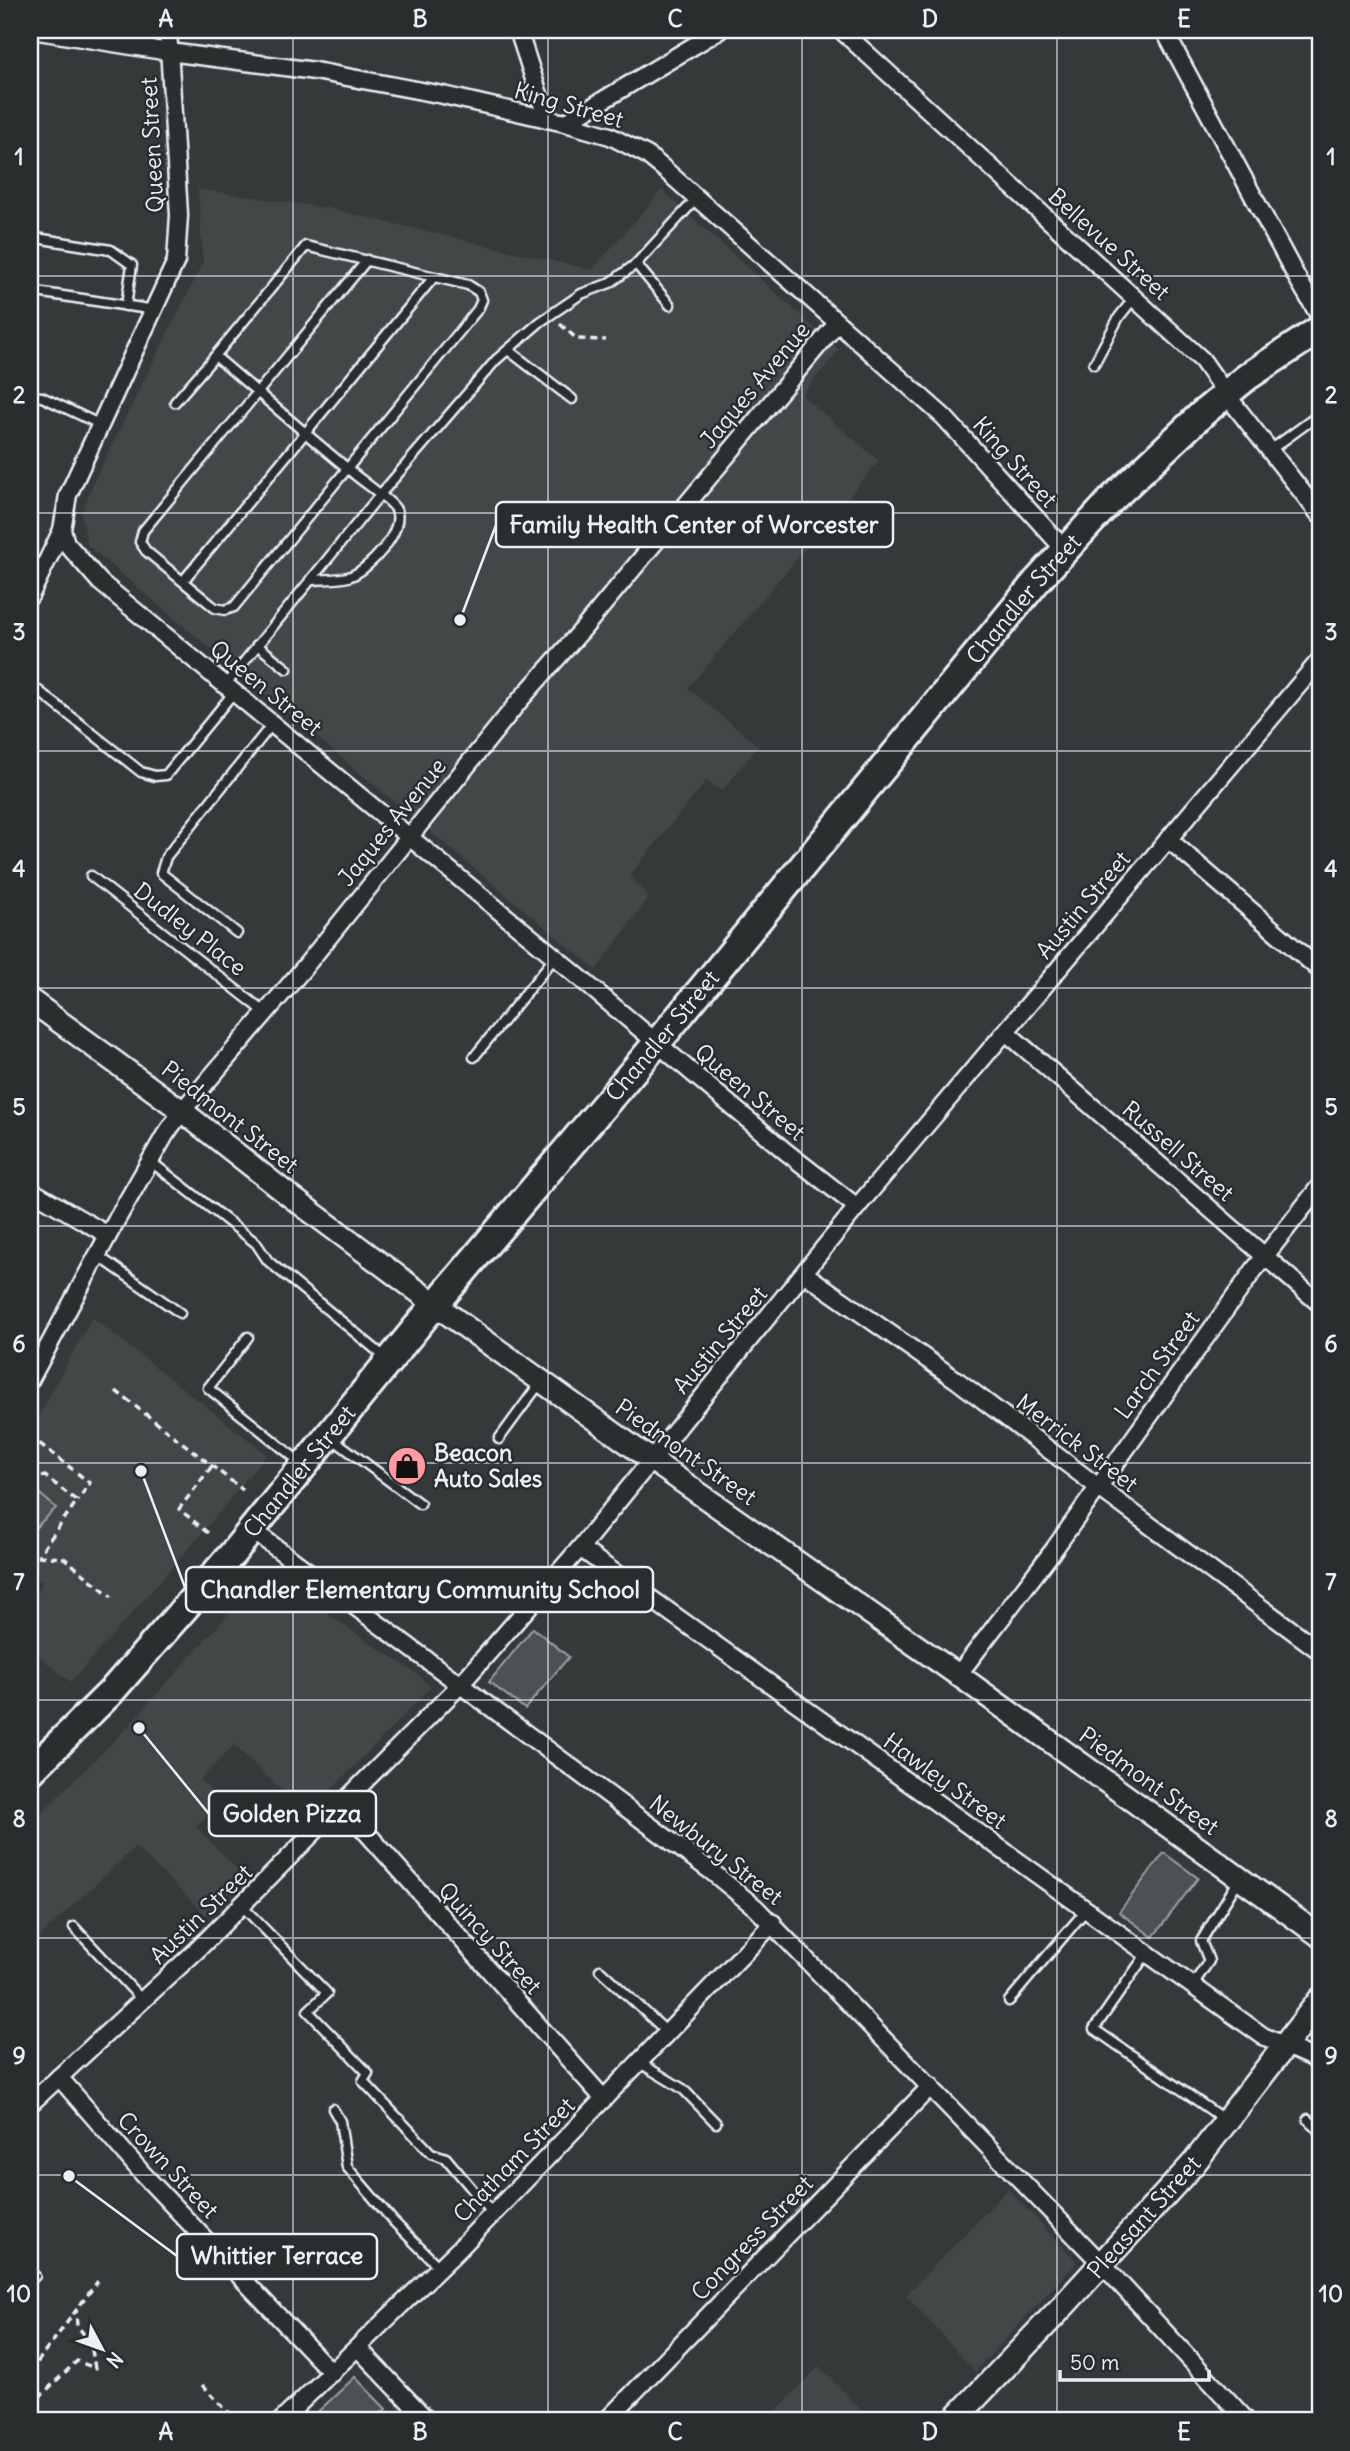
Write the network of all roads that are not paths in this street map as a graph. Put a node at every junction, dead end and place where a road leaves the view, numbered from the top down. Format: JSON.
{"nodes":[{"id":1,"x":32,"y":30,"type":"edge"},
{"id":2,"x":168,"y":30,"type":"edge"},
{"id":3,"x":517,"y":30,"type":"edge"},
{"id":4,"x":720,"y":30,"type":"edge"},
{"id":5,"x":841,"y":30,"type":"edge"},
{"id":6,"x":1164,"y":30,"type":"edge"},
{"id":7,"x":169,"y":52,"type":"junction"},
{"id":8,"x":547,"y":119,"type":"junction"},
{"id":9,"x":565,"y":123,"type":"junction"},
{"id":10,"x":697,"y":198,"type":"junction"},
{"id":11,"x":30,"y":237,"type":"edge"},
{"id":12,"x":367,"y":260,"type":"junction"},
{"id":13,"x":636,"y":264,"type":"junction"},
{"id":14,"x":434,"y":276,"type":"junction"},
{"id":15,"x":30,"y":291,"type":"edge"},
{"id":16,"x":1134,"y":298,"type":"junction"},
{"id":17,"x":670,"y":304,"type":"dead end"},
{"id":18,"x":126,"y":306,"type":"junction"},
{"id":19,"x":155,"y":310,"type":"junction"},
{"id":20,"x":837,"y":323,"type":"junction"},
{"id":21,"x":1319,"y":330,"type":"edge"},
{"id":22,"x":508,"y":350,"type":"junction"},
{"id":23,"x":215,"y":356,"type":"junction"},
{"id":24,"x":1094,"y":364,"type":"dead end"},
{"id":25,"x":258,"y":393,"type":"junction"},
{"id":26,"x":1226,"y":394,"type":"junction"},
{"id":27,"x":30,"y":396,"type":"edge"},
{"id":28,"x":572,"y":399,"type":"dead end"},
{"id":29,"x":175,"y":401,"type":"dead end"},
{"id":30,"x":1320,"y":414,"type":"edge"},
{"id":31,"x":99,"y":425,"type":"junction"},
{"id":32,"x":306,"y":433,"type":"junction"},
{"id":33,"x":1269,"y":451,"type":"junction"},
{"id":34,"x":348,"y":469,"type":"junction"},
{"id":35,"x":379,"y":496,"type":"junction"},
{"id":36,"x":1320,"y":515,"type":"edge"},
{"id":37,"x":62,"y":530,"type":"junction"},
{"id":38,"x":1065,"y":551,"type":"junction"},
{"id":39,"x":310,"y":580,"type":"junction"},
{"id":40,"x":183,"y":581,"type":"junction"},
{"id":41,"x":32,"y":586,"type":"edge"},
{"id":42,"x":257,"y":645,"type":"junction"},
{"id":43,"x":1320,"y":660,"type":"edge"},
{"id":44,"x":287,"y":669,"type":"dead end"},
{"id":45,"x":30,"y":684,"type":"edge"},
{"id":46,"x":230,"y":688,"type":"junction"},
{"id":47,"x":273,"y":723,"type":"junction"},
{"id":48,"x":410,"y":836,"type":"junction"},
{"id":49,"x":1168,"y":839,"type":"junction"},
{"id":50,"x":90,"y":876,"type":"dead end"},
{"id":51,"x":237,"y":933,"type":"dead end"},
{"id":52,"x":555,"y":957,"type":"junction"},
{"id":53,"x":1320,"y":970,"type":"edge"},
{"id":54,"x":30,"y":1000,"type":"edge"},
{"id":55,"x":266,"y":1013,"type":"junction"},
{"id":56,"x":1006,"y":1032,"type":"junction"},
{"id":57,"x":656,"y":1044,"type":"junction"},
{"id":58,"x":474,"y":1057,"type":"dead end"},
{"id":59,"x":183,"y":1111,"type":"junction"},
{"id":60,"x":150,"y":1161,"type":"junction"},
{"id":61,"x":1320,"y":1186,"type":"edge"},
{"id":62,"x":30,"y":1191,"type":"edge"},
{"id":63,"x":857,"y":1207,"type":"junction"},
{"id":64,"x":108,"y":1235,"type":"junction"},
{"id":65,"x":97,"y":1255,"type":"junction"},
{"id":66,"x":1264,"y":1257,"type":"junction"},
{"id":67,"x":805,"y":1274,"type":"junction"},
{"id":68,"x":436,"y":1304,"type":"junction"},
{"id":69,"x":1320,"y":1304,"type":"edge"},
{"id":70,"x":180,"y":1313,"type":"dead end"},
{"id":71,"x":248,"y":1337,"type":"dead end"},
{"id":72,"x":389,"y":1360,"type":"junction"},
{"id":73,"x":30,"y":1380,"type":"edge"},
{"id":74,"x":541,"y":1381,"type":"junction"},
{"id":75,"x":328,"y":1435,"type":"junction"},
{"id":76,"x":499,"y":1439,"type":"dead end"},
{"id":77,"x":650,"y":1459,"type":"junction"},
{"id":78,"x":304,"y":1465,"type":"junction"},
{"id":79,"x":1098,"y":1487,"type":"junction"},
{"id":80,"x":420,"y":1504,"type":"dead end"},
{"id":81,"x":252,"y":1530,"type":"junction"},
{"id":82,"x":579,"y":1548,"type":"junction"},
{"id":83,"x":1320,"y":1651,"type":"edge"},
{"id":84,"x":958,"y":1675,"type":"junction"},
{"id":85,"x":460,"y":1685,"type":"junction"},
{"id":86,"x":30,"y":1772,"type":"edge"},
{"id":87,"x":342,"y":1805,"type":"junction"},
{"id":88,"x":1240,"y":1878,"type":"junction"},
{"id":89,"x":242,"y":1906,"type":"junction"},
{"id":90,"x":1086,"y":1910,"type":"junction"},
{"id":91,"x":773,"y":1923,"type":"junction"},
{"id":92,"x":74,"y":1927,"type":"dead end"},
{"id":93,"x":1320,"y":1936,"type":"edge"},
{"id":94,"x":1147,"y":1953,"type":"junction"},
{"id":95,"x":600,"y":1970,"type":"dead end"},
{"id":96,"x":1192,"y":1986,"type":"junction"},
{"id":97,"x":1320,"y":2000,"type":"edge"},
{"id":98,"x":1009,"y":2001,"type":"dead end"},
{"id":99,"x":144,"y":2002,"type":"junction"},
{"id":100,"x":668,"y":2033,"type":"junction"},
{"id":101,"x":1286,"y":2046,"type":"junction"},
{"id":102,"x":640,"y":2063,"type":"junction"},
{"id":103,"x":1320,"y":2065,"type":"edge"},
{"id":104,"x":59,"y":2077,"type":"junction"},
{"id":105,"x":931,"y":2086,"type":"junction"},
{"id":106,"x":604,"y":2099,"type":"junction"},
{"id":107,"x":30,"y":2104,"type":"edge"},
{"id":108,"x":333,"y":2109,"type":"dead end"},
{"id":109,"x":1308,"y":2119,"type":"dead end"},
{"id":110,"x":1227,"y":2121,"type":"junction"},
{"id":111,"x":716,"y":2123,"type":"dead end"},
{"id":112,"x":1320,"y":2132,"type":"edge"},
{"id":113,"x":493,"y":2214,"type":"junction"},
{"id":114,"x":1102,"y":2264,"type":"junction"},
{"id":115,"x":440,"y":2268,"type":"junction"},
{"id":116,"x":359,"y":2349,"type":"junction"},
{"id":117,"x":332,"y":2373,"type":"junction"},
{"id":118,"x":281,"y":2421,"type":"edge"},
{"id":119,"x":428,"y":2421,"type":"edge"},
{"id":120,"x":606,"y":2421,"type":"edge"},
{"id":121,"x":953,"y":2421,"type":"edge"},
{"id":122,"x":1247,"y":2421,"type":"edge"}],
"edges":[{"from":1,"to":7,"type":"street","name":"King Street"},
{"from":2,"to":7,"type":"street","name":"Queen Street"},
{"from":3,"to":8,"type":"street"},
{"from":4,"to":9,"type":"street"},
{"from":5,"to":16,"type":"street","name":"Bellevue Street"},
{"from":6,"to":21,"type":"street"},
{"from":7,"to":8,"type":"street","name":"King Street"},
{"from":7,"to":19,"type":"street","name":"Queen Street"},
{"from":8,"to":9,"type":"street","name":"King Street"},
{"from":9,"to":10,"type":"street","name":"King Street"},
{"from":10,"to":13,"type":"lane"},
{"from":10,"to":20,"type":"street","name":"King Street"},
{"from":11,"to":18,"type":"lane"},
{"from":12,"to":14,"type":"lane"},
{"from":12,"to":23,"type":"lane"},
{"from":12,"to":25,"type":"lane"},
{"from":13,"to":17,"type":"lane"},
{"from":13,"to":22,"type":"lane"},
{"from":14,"to":32,"type":"lane"},
{"from":14,"to":34,"type":"lane"},
{"from":15,"to":18,"type":"lane"},
{"from":16,"to":24,"type":"lane"},
{"from":16,"to":26,"type":"street","name":"Bellevue Street"},
{"from":18,"to":19,"type":"lane"},
{"from":19,"to":31,"type":"street","name":"Queen Street"},
{"from":20,"to":38,"type":"street","name":"King Street"},
{"from":20,"to":48,"type":"street","name":"Jaques Avenue"},
{"from":21,"to":26,"type":"main road","name":"Chandler Street"},
{"from":22,"to":28,"type":"lane"},
{"from":22,"to":35,"type":"lane"},
{"from":23,"to":25,"type":"lane"},
{"from":23,"to":29,"type":"lane"},
{"from":25,"to":32,"type":"lane"},
{"from":25,"to":40,"type":"lane"},
{"from":26,"to":33,"type":"street","name":"Bellevue Street"},
{"from":26,"to":38,"type":"main road","name":"Chandler Street"},
{"from":27,"to":31,"type":"lane"},
{"from":30,"to":33,"type":"lane"},
{"from":31,"to":37,"type":"street","name":"Queen Street"},
{"from":32,"to":34,"type":"lane"},
{"from":32,"to":40,"type":"lane"},
{"from":33,"to":36,"type":"street","name":"Bellevue Street"},
{"from":34,"to":35,"type":"lane"},
{"from":34,"to":40,"type":"lane"},
{"from":35,"to":39,"type":"lane"},
{"from":35,"to":39,"type":"lane"},
{"from":37,"to":41,"type":"street"},
{"from":37,"to":46,"type":"street","name":"Queen Street"},
{"from":38,"to":57,"type":"main road","name":"Chandler Street"},
{"from":39,"to":42,"type":"lane"},
{"from":42,"to":44,"type":"lane"},
{"from":42,"to":46,"type":"lane"},
{"from":43,"to":49,"type":"street","name":"Austin Street"},
{"from":45,"to":46,"type":"lane"},
{"from":46,"to":47,"type":"street","name":"Queen Street"},
{"from":47,"to":48,"type":"street","name":"Queen Street"},
{"from":47,"to":51,"type":"lane"},
{"from":48,"to":52,"type":"street","name":"Queen Street"},
{"from":48,"to":55,"type":"street","name":"Jaques Avenue"},
{"from":49,"to":53,"type":"street"},
{"from":49,"to":56,"type":"street","name":"Austin Street"},
{"from":50,"to":55,"type":"lane","name":"Dudley Place"},
{"from":52,"to":57,"type":"street","name":"Queen Street"},
{"from":52,"to":58,"type":"lane"},
{"from":54,"to":59,"type":"street","name":"Piedmont Street"},
{"from":55,"to":59,"type":"street","name":"Jaques Avenue"},
{"from":56,"to":63,"type":"street","name":"Austin Street"},
{"from":56,"to":66,"type":"street","name":"Russell Street"},
{"from":57,"to":63,"type":"street","name":"Queen Street"},
{"from":57,"to":68,"type":"main road","name":"Chandler Street"},
{"from":59,"to":60,"type":"street","name":"Jaques Avenue"},
{"from":59,"to":68,"type":"street","name":"Piedmont Street"},
{"from":60,"to":64,"type":"street","name":"Jaques Avenue"},
{"from":60,"to":72,"type":"lane"},
{"from":61,"to":66,"type":"street","name":"Larch Street"},
{"from":62,"to":64,"type":"street"},
{"from":63,"to":67,"type":"street","name":"Austin Street"},
{"from":64,"to":65,"type":"street","name":"Jaques Avenue"},
{"from":65,"to":70,"type":"lane"},
{"from":65,"to":73,"type":"street","name":"Jaques Avenue"},
{"from":66,"to":69,"type":"street","name":"Russell Street"},
{"from":66,"to":79,"type":"street","name":"Larch Street"},
{"from":67,"to":77,"type":"street","name":"Austin Street"},
{"from":67,"to":79,"type":"street","name":"Merrick Street"},
{"from":68,"to":72,"type":"main road","name":"Chandler Street"},
{"from":68,"to":74,"type":"street","name":"Piedmont Street"},
{"from":71,"to":78,"type":"lane"},
{"from":72,"to":75,"type":"main road","name":"Chandler Street"},
{"from":74,"to":76,"type":"lane"},
{"from":74,"to":77,"type":"street","name":"Piedmont Street"},
{"from":75,"to":78,"type":"main road","name":"Chandler Street"},
{"from":75,"to":80,"type":"lane"},
{"from":77,"to":82,"type":"street","name":"Austin Street"},
{"from":77,"to":84,"type":"street","name":"Piedmont Street"},
{"from":78,"to":81,"type":"main road","name":"Chandler Street"},
{"from":79,"to":83,"type":"street","name":"Merrick Street"},
{"from":79,"to":84,"type":"street","name":"Larch Street"},
{"from":81,"to":85,"type":"street","name":"Newbury Street"},
{"from":81,"to":86,"type":"main road","name":"Chandler Street"},
{"from":82,"to":85,"type":"street","name":"Austin Street"},
{"from":82,"to":90,"type":"street","name":"Hawley Street"},
{"from":84,"to":88,"type":"street","name":"Piedmont Street"},
{"from":85,"to":87,"type":"street","name":"Austin Street"},
{"from":85,"to":91,"type":"street","name":"Newbury Street"},
{"from":87,"to":89,"type":"street","name":"Austin Street"},
{"from":87,"to":106,"type":"street","name":"Quincy Street"},
{"from":88,"to":93,"type":"street","name":"Piedmont Street"},
{"from":88,"to":96,"type":"lane"},
{"from":89,"to":99,"type":"street","name":"Austin Street"},
{"from":89,"to":113,"type":"lane"},
{"from":90,"to":94,"type":"street","name":"Hawley Street"},
{"from":90,"to":98,"type":"lane"},
{"from":91,"to":100,"type":"street","name":"Chatham Street"},
{"from":91,"to":105,"type":"street","name":"Newbury Street"},
{"from":92,"to":99,"type":"lane"},
{"from":94,"to":96,"type":"street","name":"Hawley Street"},
{"from":94,"to":110,"type":"lane"},
{"from":95,"to":100,"type":"lane"},
{"from":96,"to":101,"type":"street","name":"Hawley Street"},
{"from":97,"to":101,"type":"main road","name":"Pleasant Street"},
{"from":99,"to":104,"type":"street","name":"Austin Street"},
{"from":100,"to":102,"type":"street","name":"Chatham Street"},
{"from":101,"to":103,"type":"street","name":"Hawley Street"},
{"from":101,"to":110,"type":"main road","name":"Pleasant Street"},
{"from":102,"to":106,"type":"street","name":"Chatham Street"},
{"from":102,"to":111,"type":"lane"},
{"from":104,"to":107,"type":"street","name":"Austin Street"},
{"from":104,"to":117,"type":"street","name":"Crown Street"},
{"from":105,"to":114,"type":"street","name":"Newbury Street"},
{"from":105,"to":120,"type":"street","name":"Congress Street"},
{"from":106,"to":113,"type":"street","name":"Chatham Street"},
{"from":108,"to":115,"type":"lane"},
{"from":109,"to":112,"type":"lane"},
{"from":110,"to":114,"type":"main road","name":"Pleasant Street"},
{"from":113,"to":115,"type":"street","name":"Chatham Street"},
{"from":114,"to":121,"type":"main road","name":"Pleasant Street"},
{"from":114,"to":122,"type":"street","name":"Newbury Street"},
{"from":115,"to":116,"type":"street","name":"Chatham Street"},
{"from":116,"to":117,"type":"street","name":"Chatham Street"},
{"from":116,"to":119,"type":"street"},
{"from":117,"to":118,"type":"street","name":"Chatham Street"}]}
